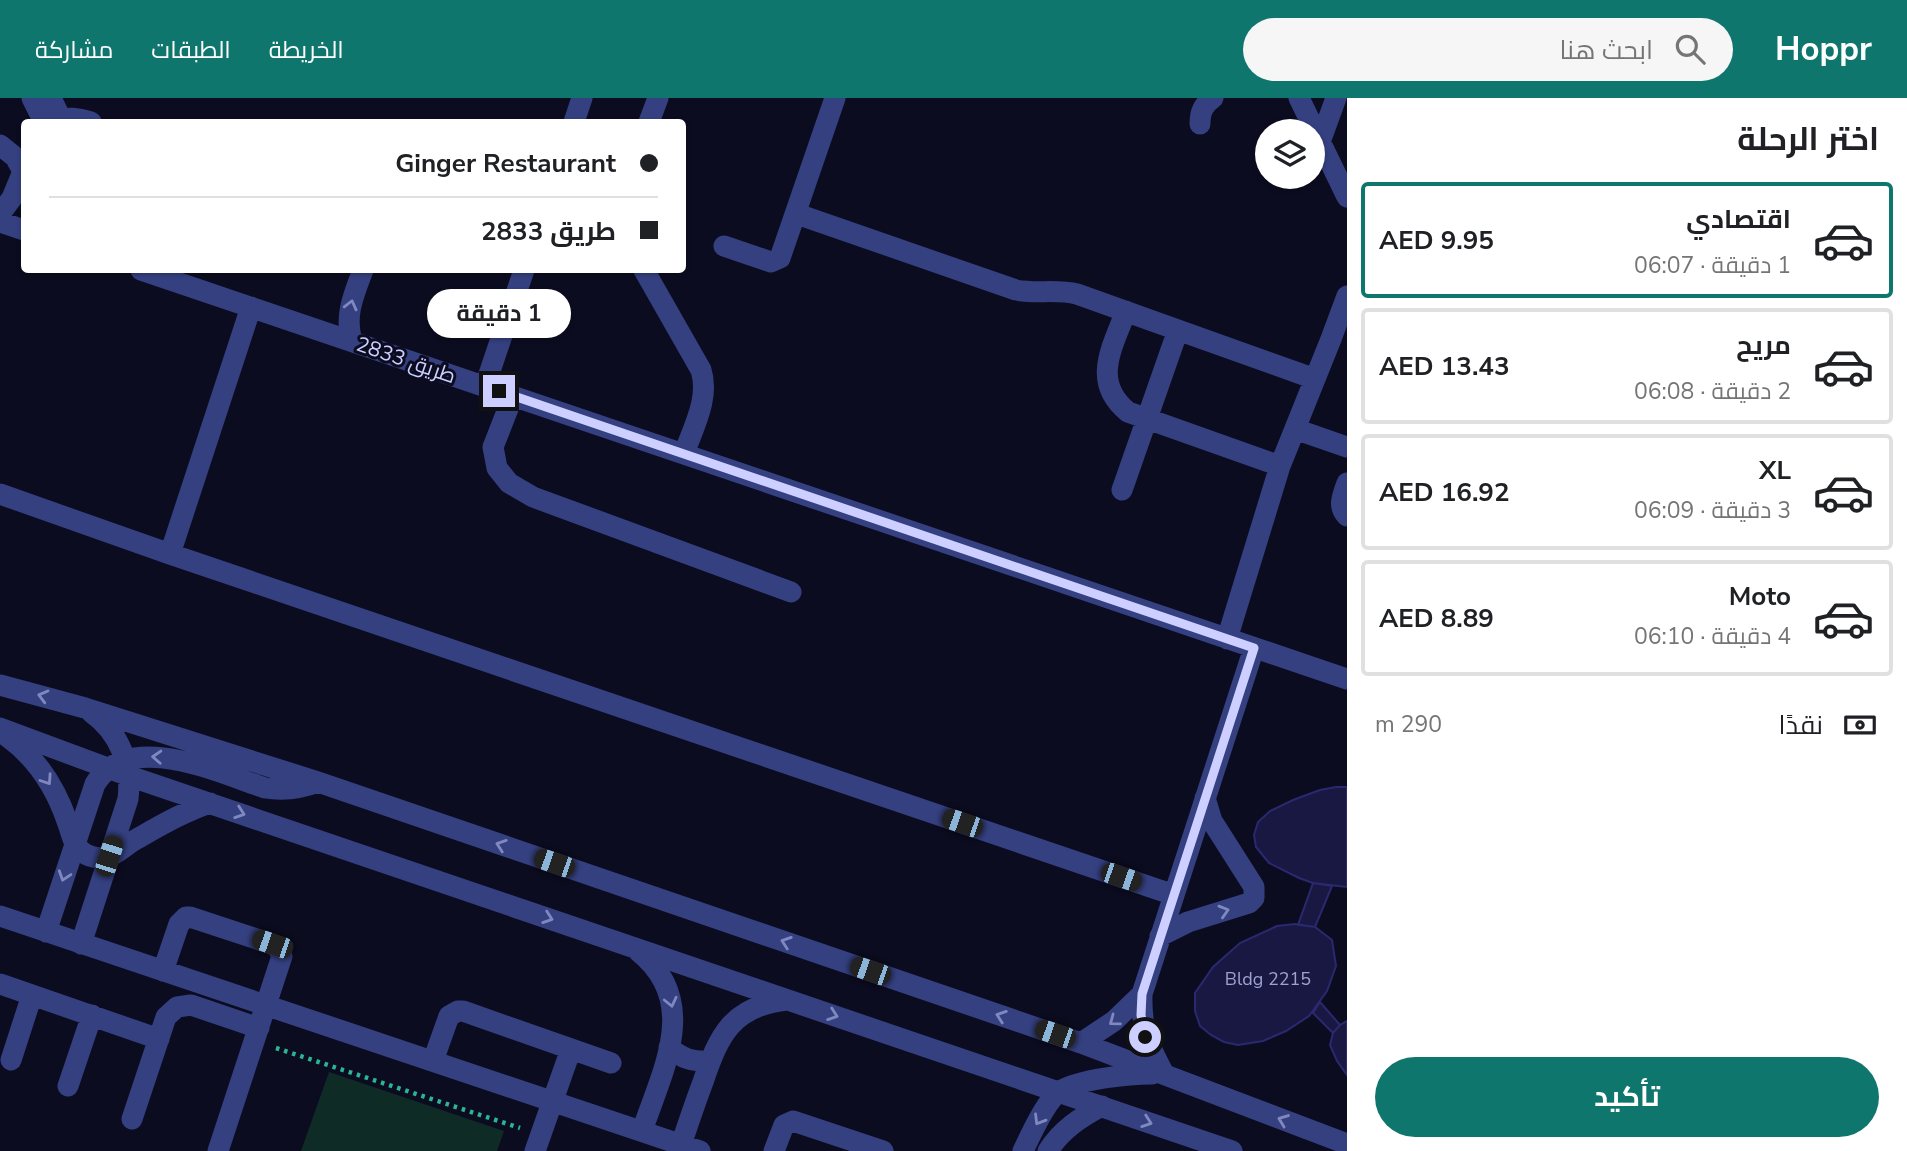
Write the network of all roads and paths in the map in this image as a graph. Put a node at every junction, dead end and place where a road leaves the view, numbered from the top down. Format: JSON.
{"nodes":[{"id":1,"x":32,"y":98,"type":"edge"},
{"id":2,"x":51,"y":98,"type":"edge"},
{"id":3,"x":658,"y":98,"type":"edge"},
{"id":4,"x":835,"y":98,"type":"edge"},
{"id":5,"x":1213,"y":98,"type":"edge"},
{"id":6,"x":1299,"y":98,"type":"edge"},
{"id":7,"x":1336,"y":98,"type":"edge"},
{"id":8,"x":51,"y":119,"type":"edge"},
{"id":9,"x":53,"y":119,"type":"edge"},
{"id":10,"x":650,"y":119,"type":"edge"},
{"id":11,"x":1309,"y":119,"type":"edge"},
{"id":12,"x":1200,"y":124,"type":"dead end"},
{"id":13,"x":1325,"y":128,"type":"edge"},
{"id":14,"x":0,"y":145,"type":"edge"},
{"id":15,"x":1325,"y":152,"type":"edge"},
{"id":16,"x":21,"y":166,"type":"edge"},
{"id":17,"x":21,"y":177,"type":"edge"},
{"id":18,"x":1347,"y":197,"type":"edge"},
{"id":19,"x":797,"y":214,"type":"junction"},
{"id":20,"x":0,"y":215,"type":"edge"},
{"id":21,"x":0,"y":222,"type":"edge"},
{"id":22,"x":21,"y":229,"type":"edge"},
{"id":23,"x":723,"y":246,"type":"dead end"},
{"id":24,"x":150,"y":273,"type":"edge"},
{"id":25,"x":362,"y":273,"type":"edge"},
{"id":26,"x":523,"y":273,"type":"edge"},
{"id":27,"x":646,"y":273,"type":"edge"},
{"id":28,"x":1347,"y":296,"type":"edge"},
{"id":29,"x":251,"y":307,"type":"junction"},
{"id":30,"x":1126,"y":311,"type":"junction"},
{"id":31,"x":1178,"y":330,"type":"junction"},
{"id":32,"x":352,"y":341,"type":"junction"},
{"id":33,"x":1315,"y":379,"type":"junction"},
{"id":34,"x":485,"y":386,"type":"junction"},
{"id":35,"x":513,"y":396,"type":"junction"},
{"id":36,"x":1147,"y":419,"type":"junction"},
{"id":37,"x":1295,"y":429,"type":"junction"},
{"id":38,"x":1347,"y":447,"type":"edge"},
{"id":39,"x":684,"y":454,"type":"junction"},
{"id":40,"x":1280,"y":466,"type":"junction"},
{"id":41,"x":1347,"y":483,"type":"edge"},
{"id":42,"x":1122,"y":489,"type":"dead end"},
{"id":43,"x":0,"y":494,"type":"edge"},
{"id":44,"x":1347,"y":516,"type":"edge"},
{"id":45,"x":170,"y":554,"type":"junction"},
{"id":46,"x":791,"y":592,"type":"dead end"},
{"id":47,"x":1227,"y":639,"type":"junction"},
{"id":48,"x":1254,"y":648,"type":"junction"},
{"id":49,"x":1347,"y":679,"type":"edge"},
{"id":50,"x":0,"y":685,"type":"edge"},
{"id":51,"x":85,"y":708,"type":"junction"},
{"id":52,"x":0,"y":730,"type":"edge"},
{"id":53,"x":121,"y":768,"type":"junction"},
{"id":54,"x":318,"y":782,"type":"junction"},
{"id":55,"x":1205,"y":798,"type":"junction"},
{"id":56,"x":210,"y":803,"type":"junction"},
{"id":57,"x":75,"y":844,"type":"junction"},
{"id":58,"x":109,"y":856,"type":"junction"},
{"id":59,"x":1174,"y":895,"type":"junction"},
{"id":60,"x":0,"y":916,"type":"edge"},
{"id":61,"x":46,"y":932,"type":"junction"},
{"id":62,"x":1160,"y":936,"type":"junction"},
{"id":63,"x":81,"y":944,"type":"junction"},
{"id":64,"x":634,"y":947,"type":"junction"},
{"id":65,"x":163,"y":971,"type":"junction"},
{"id":66,"x":0,"y":984,"type":"edge"},
{"id":67,"x":1142,"y":994,"type":"junction"},
{"id":68,"x":32,"y":995,"type":"junction"},
{"id":69,"x":789,"y":1000,"type":"junction"},
{"id":70,"x":267,"y":1005,"type":"junction"},
{"id":71,"x":92,"y":1015,"type":"junction"},
{"id":72,"x":257,"y":1035,"type":"junction"},
{"id":73,"x":159,"y":1039,"type":"junction"},
{"id":74,"x":1081,"y":1043,"type":"junction"},
{"id":75,"x":669,"y":1047,"type":"junction"},
{"id":76,"x":571,"y":1049,"type":"junction"},
{"id":77,"x":11,"y":1060,"type":"dead end"},
{"id":78,"x":710,"y":1060,"type":"junction"},
{"id":79,"x":433,"y":1061,"type":"junction"},
{"id":80,"x":611,"y":1063,"type":"dead end"},
{"id":81,"x":1164,"y":1074,"type":"junction"},
{"id":82,"x":68,"y":1086,"type":"dead end"},
{"id":83,"x":1059,"y":1091,"type":"junction"},
{"id":84,"x":552,"y":1102,"type":"junction"},
{"id":85,"x":1102,"y":1106,"type":"junction"},
{"id":86,"x":132,"y":1119,"type":"dead end"},
{"id":87,"x":642,"y":1131,"type":"junction"},
{"id":88,"x":538,"y":1143,"type":"edge"},
{"id":89,"x":1347,"y":1144,"type":"edge"},
{"id":90,"x":690,"y":1148,"type":"edge"},
{"id":91,"x":218,"y":1151,"type":"edge"},
{"id":92,"x":774,"y":1151,"type":"edge"},
{"id":93,"x":883,"y":1151,"type":"edge"},
{"id":94,"x":1023,"y":1151,"type":"edge"},
{"id":95,"x":1048,"y":1151,"type":"edge"},
{"id":96,"x":1232,"y":1151,"type":"edge"}],
"edges":[{"from":1,"to":8,"type":"street"},
{"from":2,"to":9,"type":"street"},
{"from":3,"to":10,"type":"street"},
{"from":4,"to":19,"type":"street"},
{"from":5,"to":12,"type":"street"},
{"from":6,"to":11,"type":"street"},
{"from":7,"to":13,"type":"street"},
{"from":14,"to":16,"type":"street"},
{"from":15,"to":18,"type":"street"},
{"from":17,"to":20,"type":"street"},
{"from":19,"to":23,"type":"street"},
{"from":19,"to":30,"type":"street"},
{"from":21,"to":22,"type":"street"},
{"from":24,"to":29,"type":"street","name":"طريق 2833"},
{"from":32,"to":25,"type":"street","one_way":true},
{"from":26,"to":34,"type":"street"},
{"from":27,"to":39,"type":"street"},
{"from":28,"to":33,"type":"street"},
{"from":29,"to":32,"type":"street","name":"طريق 2833"},
{"from":29,"to":45,"type":"street"},
{"from":30,"to":31,"type":"street"},
{"from":30,"to":36,"type":"street"},
{"from":31,"to":33,"type":"street"},
{"from":31,"to":36,"type":"street"},
{"from":32,"to":34,"type":"street","name":"طريق 2833"},
{"from":33,"to":37,"type":"street"},
{"from":34,"to":35,"type":"street","name":"طريق 2833"},
{"from":35,"to":39,"type":"street","name":"طريق 2833"},
{"from":35,"to":46,"type":"street"},
{"from":36,"to":40,"type":"street"},
{"from":36,"to":42,"type":"street"},
{"from":37,"to":38,"type":"street"},
{"from":37,"to":40,"type":"street"},
{"from":39,"to":47,"type":"street","name":"طريق 2833"},
{"from":40,"to":47,"type":"street"},
{"from":41,"to":44,"type":"street"},
{"from":43,"to":45,"type":"street"},
{"from":45,"to":59,"type":"street"},
{"from":47,"to":48,"type":"street","name":"طريق 2833"},
{"from":48,"to":49,"type":"street","name":"طريق 2833"},
{"from":48,"to":55,"type":"street"},
{"from":51,"to":50,"type":"street","one_way":true},
{"from":51,"to":53,"type":"street"},
{"from":51,"to":54,"type":"street"},
{"from":52,"to":53,"type":"street"},
{"from":52,"to":57,"type":"street","one_way":true},
{"from":54,"to":53,"type":"street","one_way":true},
{"from":53,"to":56,"type":"street"},
{"from":53,"to":57,"type":"street"},
{"from":53,"to":58,"type":"street"},
{"from":74,"to":54,"type":"street","one_way":true},
{"from":55,"to":59,"type":"street"},
{"from":62,"to":55,"type":"street","one_way":true},
{"from":56,"to":58,"type":"street"},
{"from":56,"to":64,"type":"street","one_way":true},
{"from":57,"to":58,"type":"street"},
{"from":57,"to":61,"type":"street","one_way":true},
{"from":58,"to":63,"type":"street"},
{"from":59,"to":62,"type":"street"},
{"from":60,"to":61,"type":"street"},
{"from":61,"to":63,"type":"street"},
{"from":62,"to":67,"type":"street"},
{"from":63,"to":65,"type":"street"},
{"from":64,"to":69,"type":"street"},
{"from":64,"to":75,"type":"street","one_way":true},
{"from":65,"to":70,"type":"street"},
{"from":65,"to":70,"type":"street"},
{"from":66,"to":68,"type":"street"},
{"from":67,"to":74,"type":"street","one_way":true},
{"from":67,"to":81,"type":"street"},
{"from":68,"to":71,"type":"street"},
{"from":68,"to":77,"type":"street"},
{"from":69,"to":78,"type":"street"},
{"from":69,"to":83,"type":"street","one_way":true},
{"from":70,"to":72,"type":"street"},
{"from":70,"to":79,"type":"street"},
{"from":71,"to":73,"type":"street"},
{"from":71,"to":82,"type":"street"},
{"from":72,"to":73,"type":"street"},
{"from":72,"to":88,"type":"path"},
{"from":72,"to":91,"type":"street"},
{"from":73,"to":86,"type":"street"},
{"from":74,"to":81,"type":"street"},
{"from":75,"to":78,"type":"street"},
{"from":75,"to":87,"type":"street"},
{"from":76,"to":79,"type":"street"},
{"from":76,"to":80,"type":"street"},
{"from":76,"to":84,"type":"street"},
{"from":78,"to":90,"type":"street"},
{"from":79,"to":84,"type":"street"},
{"from":81,"to":83,"type":"street"},
{"from":89,"to":81,"type":"street","one_way":true},
{"from":83,"to":85,"type":"street"},
{"from":83,"to":94,"type":"street","one_way":true},
{"from":84,"to":87,"type":"street"},
{"from":84,"to":88,"type":"street"},
{"from":85,"to":95,"type":"street"},
{"from":85,"to":96,"type":"street","one_way":true},
{"from":87,"to":90,"type":"street"},
{"from":92,"to":93,"type":"street"}]}
